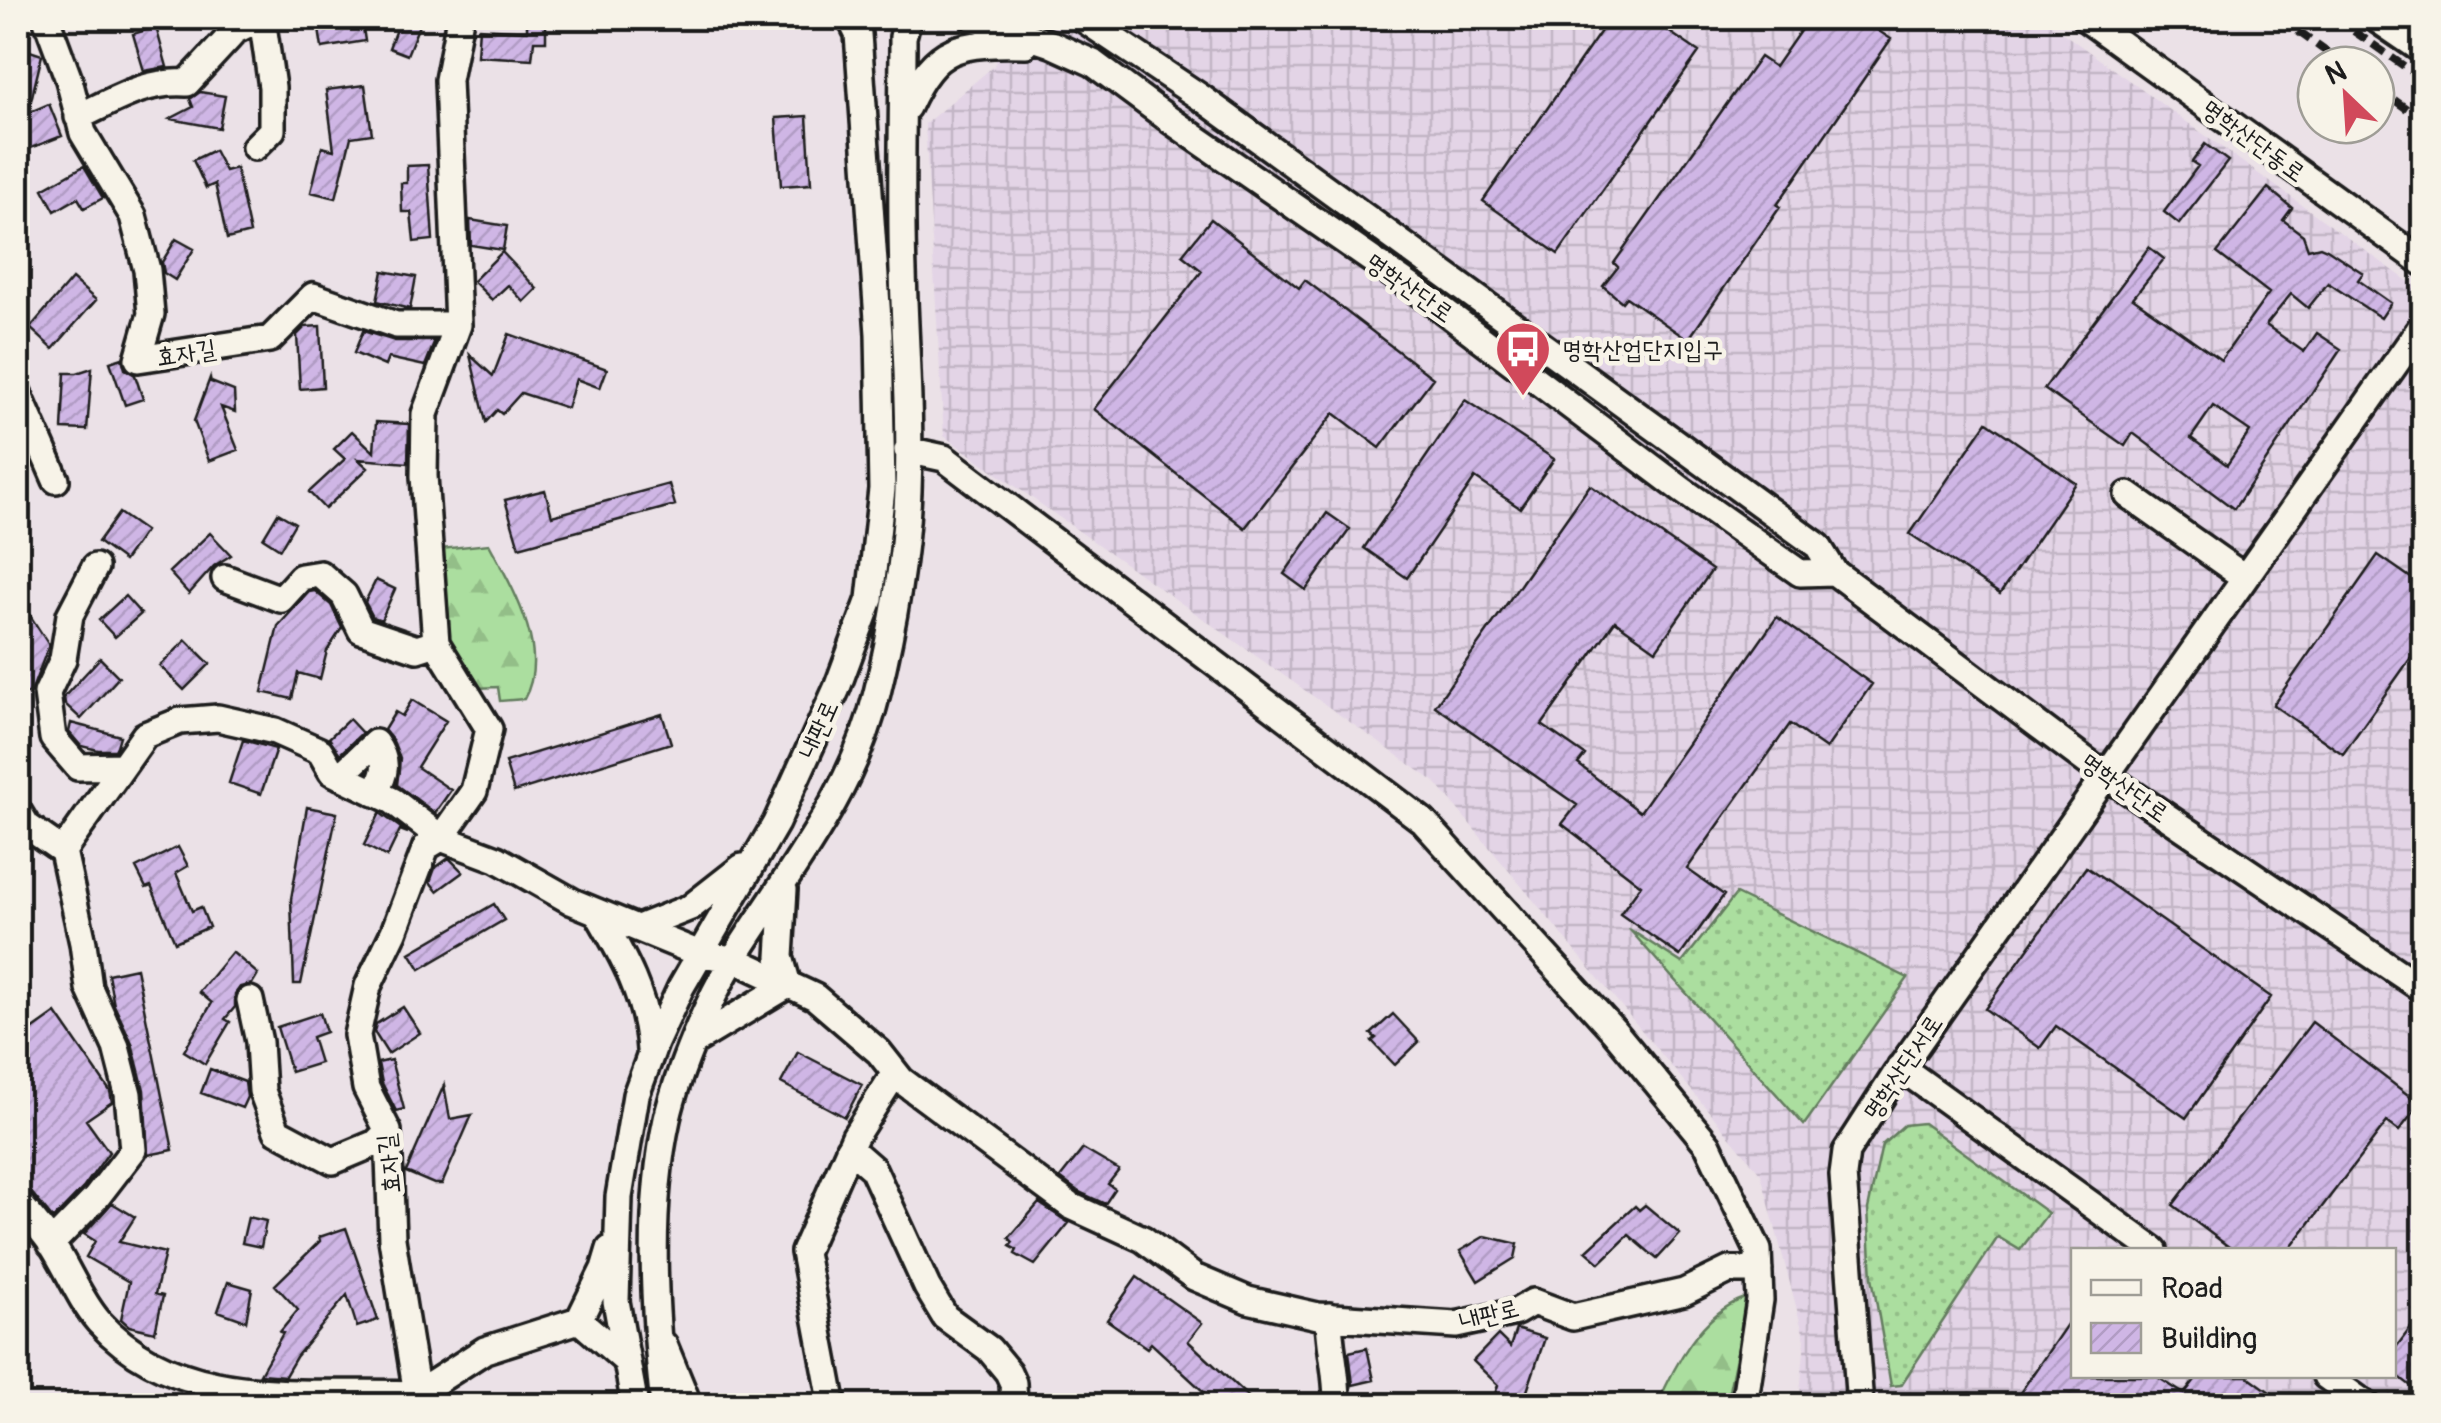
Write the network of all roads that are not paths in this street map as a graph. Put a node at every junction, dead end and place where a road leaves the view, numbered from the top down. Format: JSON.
{"nodes":[{"id":1,"x":46,"y":18,"type":"edge"},
{"id":2,"x":262,"y":18,"type":"edge"},
{"id":3,"x":460,"y":18,"type":"edge"},
{"id":4,"x":850,"y":18,"type":"edge"},
{"id":5,"x":908,"y":18,"type":"edge"},
{"id":6,"x":972,"y":18,"type":"edge"},
{"id":7,"x":2085,"y":18,"type":"edge"},
{"id":8,"x":2380,"y":18,"type":"edge"},
{"id":9,"x":1089,"y":20,"type":"edge"},
{"id":10,"x":1051,"y":44,"type":"junction"},
{"id":11,"x":2424,"y":48,"type":"edge"},
{"id":12,"x":903,"y":116,"type":"junction"},
{"id":13,"x":78,"y":117,"type":"junction"},
{"id":14,"x":255,"y":147,"type":"dead end"},
{"id":15,"x":2424,"y":263,"type":"edge"},
{"id":16,"x":2424,"y":323,"type":"edge"},
{"id":17,"x":458,"y":325,"type":"junction"},
{"id":18,"x":18,"y":393,"type":"edge"},
{"id":19,"x":908,"y":450,"type":"junction"},
{"id":20,"x":56,"y":480,"type":"dead end"},
{"id":21,"x":2128,"y":495,"type":"dead end"},
{"id":22,"x":95,"y":567,"type":"dead end"},
{"id":23,"x":1834,"y":572,"type":"junction"},
{"id":24,"x":2244,"y":577,"type":"junction"},
{"id":25,"x":225,"y":578,"type":"dead end"},
{"id":26,"x":436,"y":642,"type":"junction"},
{"id":27,"x":123,"y":766,"type":"junction"},
{"id":28,"x":2105,"y":774,"type":"junction"},
{"id":29,"x":340,"y":776,"type":"junction"},
{"id":30,"x":375,"y":793,"type":"junction"},
{"id":31,"x":18,"y":810,"type":"edge"},
{"id":32,"x":440,"y":838,"type":"junction"},
{"id":33,"x":62,"y":851,"type":"junction"},
{"id":34,"x":758,"y":854,"type":"junction"},
{"id":35,"x":784,"y":884,"type":"junction"},
{"id":36,"x":597,"y":912,"type":"junction"},
{"id":37,"x":638,"y":928,"type":"junction"},
{"id":38,"x":700,"y":954,"type":"junction"},
{"id":39,"x":734,"y":959,"type":"junction"},
{"id":40,"x":788,"y":985,"type":"junction"},
{"id":41,"x":2424,"y":990,"type":"edge"},
{"id":42,"x":250,"y":1000,"type":"dead end"},
{"id":43,"x":694,"y":1040,"type":"junction"},
{"id":44,"x":650,"y":1055,"type":"junction"},
{"id":45,"x":1900,"y":1067,"type":"junction"},
{"id":46,"x":895,"y":1073,"type":"junction"},
{"id":47,"x":388,"y":1131,"type":"junction"},
{"id":48,"x":849,"y":1148,"type":"junction"},
{"id":49,"x":18,"y":1202,"type":"edge"},
{"id":50,"x":618,"y":1220,"type":"junction"},
{"id":51,"x":51,"y":1244,"type":"junction"},
{"id":52,"x":2151,"y":1248,"type":"edge"},
{"id":53,"x":1759,"y":1270,"type":"junction"},
{"id":54,"x":1329,"y":1316,"type":"junction"},
{"id":55,"x":579,"y":1320,"type":"junction"},
{"id":56,"x":658,"y":1332,"type":"junction"},
{"id":57,"x":625,"y":1360,"type":"junction"},
{"id":58,"x":2329,"y":1378,"type":"edge"},
{"id":59,"x":416,"y":1400,"type":"edge"},
{"id":60,"x":635,"y":1406,"type":"edge"},
{"id":61,"x":664,"y":1406,"type":"edge"},
{"id":62,"x":689,"y":1406,"type":"edge"},
{"id":63,"x":833,"y":1406,"type":"edge"},
{"id":64,"x":1014,"y":1406,"type":"edge"},
{"id":65,"x":1336,"y":1406,"type":"edge"},
{"id":66,"x":1744,"y":1406,"type":"edge"},
{"id":67,"x":1860,"y":1406,"type":"edge"},
{"id":68,"x":2368,"y":1406,"type":"edge"}],
"edges":[{"from":1,"to":13,"type":"street","name":"효자길"},
{"from":2,"to":13,"type":"street"},
{"from":2,"to":14,"type":"street"},
{"from":3,"to":17,"type":"street","name":"효자길"},
{"from":4,"to":34,"type":"street","name":"내판로"},
{"from":5,"to":12,"type":"street","name":"내판로"},
{"from":6,"to":10,"type":"street","name":"명학산단로"},
{"from":7,"to":15,"type":"street","name":"명학산단동로"},
{"from":8,"to":11,"type":"main road"},
{"from":9,"to":23,"type":"street","name":"명학산단로"},
{"from":10,"to":12,"type":"street"},
{"from":10,"to":23,"type":"street","name":"명학산단로"},
{"from":12,"to":19,"type":"street","name":"내판로"},
{"from":13,"to":17,"type":"street","name":"효자길"},
{"from":16,"to":24,"type":"street","name":"명학산단서로"},
{"from":17,"to":26,"type":"street","name":"효자길"},
{"from":18,"to":20,"type":"street"},
{"from":19,"to":35,"type":"street","name":"내판로"},
{"from":19,"to":53,"type":"street"},
{"from":21,"to":24,"type":"street"},
{"from":22,"to":27,"type":"street"},
{"from":23,"to":28,"type":"street","name":"명학산단로"},
{"from":24,"to":28,"type":"street","name":"명학산단서로"},
{"from":25,"to":26,"type":"street"},
{"from":26,"to":32,"type":"street","name":"효자길"},
{"from":27,"to":29,"type":"street"},
{"from":27,"to":33,"type":"street"},
{"from":28,"to":41,"type":"street","name":"명학산단로"},
{"from":28,"to":45,"type":"street","name":"명학산단서로"},
{"from":29,"to":30,"type":"street"},
{"from":29,"to":30,"type":"street"},
{"from":30,"to":32,"type":"street"},
{"from":31,"to":33,"type":"street"},
{"from":32,"to":36,"type":"street"},
{"from":32,"to":47,"type":"street","name":"효자길"},
{"from":33,"to":51,"type":"street"},
{"from":34,"to":37,"type":"street"},
{"from":34,"to":38,"type":"street","name":"내판로"},
{"from":35,"to":39,"type":"street","name":"내판로"},
{"from":35,"to":40,"type":"street"},
{"from":36,"to":37,"type":"street"},
{"from":36,"to":44,"type":"street"},
{"from":37,"to":38,"type":"street"},
{"from":38,"to":39,"type":"street"},
{"from":38,"to":44,"type":"street","name":"내판로"},
{"from":39,"to":40,"type":"street","name":"내판로"},
{"from":39,"to":43,"type":"street","name":"내판로"},
{"from":40,"to":43,"type":"street"},
{"from":40,"to":46,"type":"street","name":"내판로"},
{"from":42,"to":47,"type":"street"},
{"from":43,"to":56,"type":"street","name":"내판로"},
{"from":44,"to":50,"type":"street","name":"내판로"},
{"from":45,"to":52,"type":"street"},
{"from":45,"to":67,"type":"street","name":"명학산단서로"},
{"from":46,"to":48,"type":"street"},
{"from":46,"to":54,"type":"street","name":"내판로"},
{"from":47,"to":59,"type":"street","name":"효자길"},
{"from":48,"to":63,"type":"street"},
{"from":48,"to":64,"type":"street"},
{"from":49,"to":51,"type":"street"},
{"from":50,"to":55,"type":"street"},
{"from":50,"to":57,"type":"street","name":"내판로"},
{"from":51,"to":59,"type":"street"},
{"from":53,"to":54,"type":"street","name":"내판로"},
{"from":53,"to":66,"type":"street"},
{"from":54,"to":65,"type":"street"},
{"from":55,"to":57,"type":"street"},
{"from":55,"to":59,"type":"street"},
{"from":56,"to":61,"type":"street","name":"내판로"},
{"from":56,"to":62,"type":"street"},
{"from":57,"to":60,"type":"street","name":"내판로"},
{"from":58,"to":68,"type":"street"}]}
